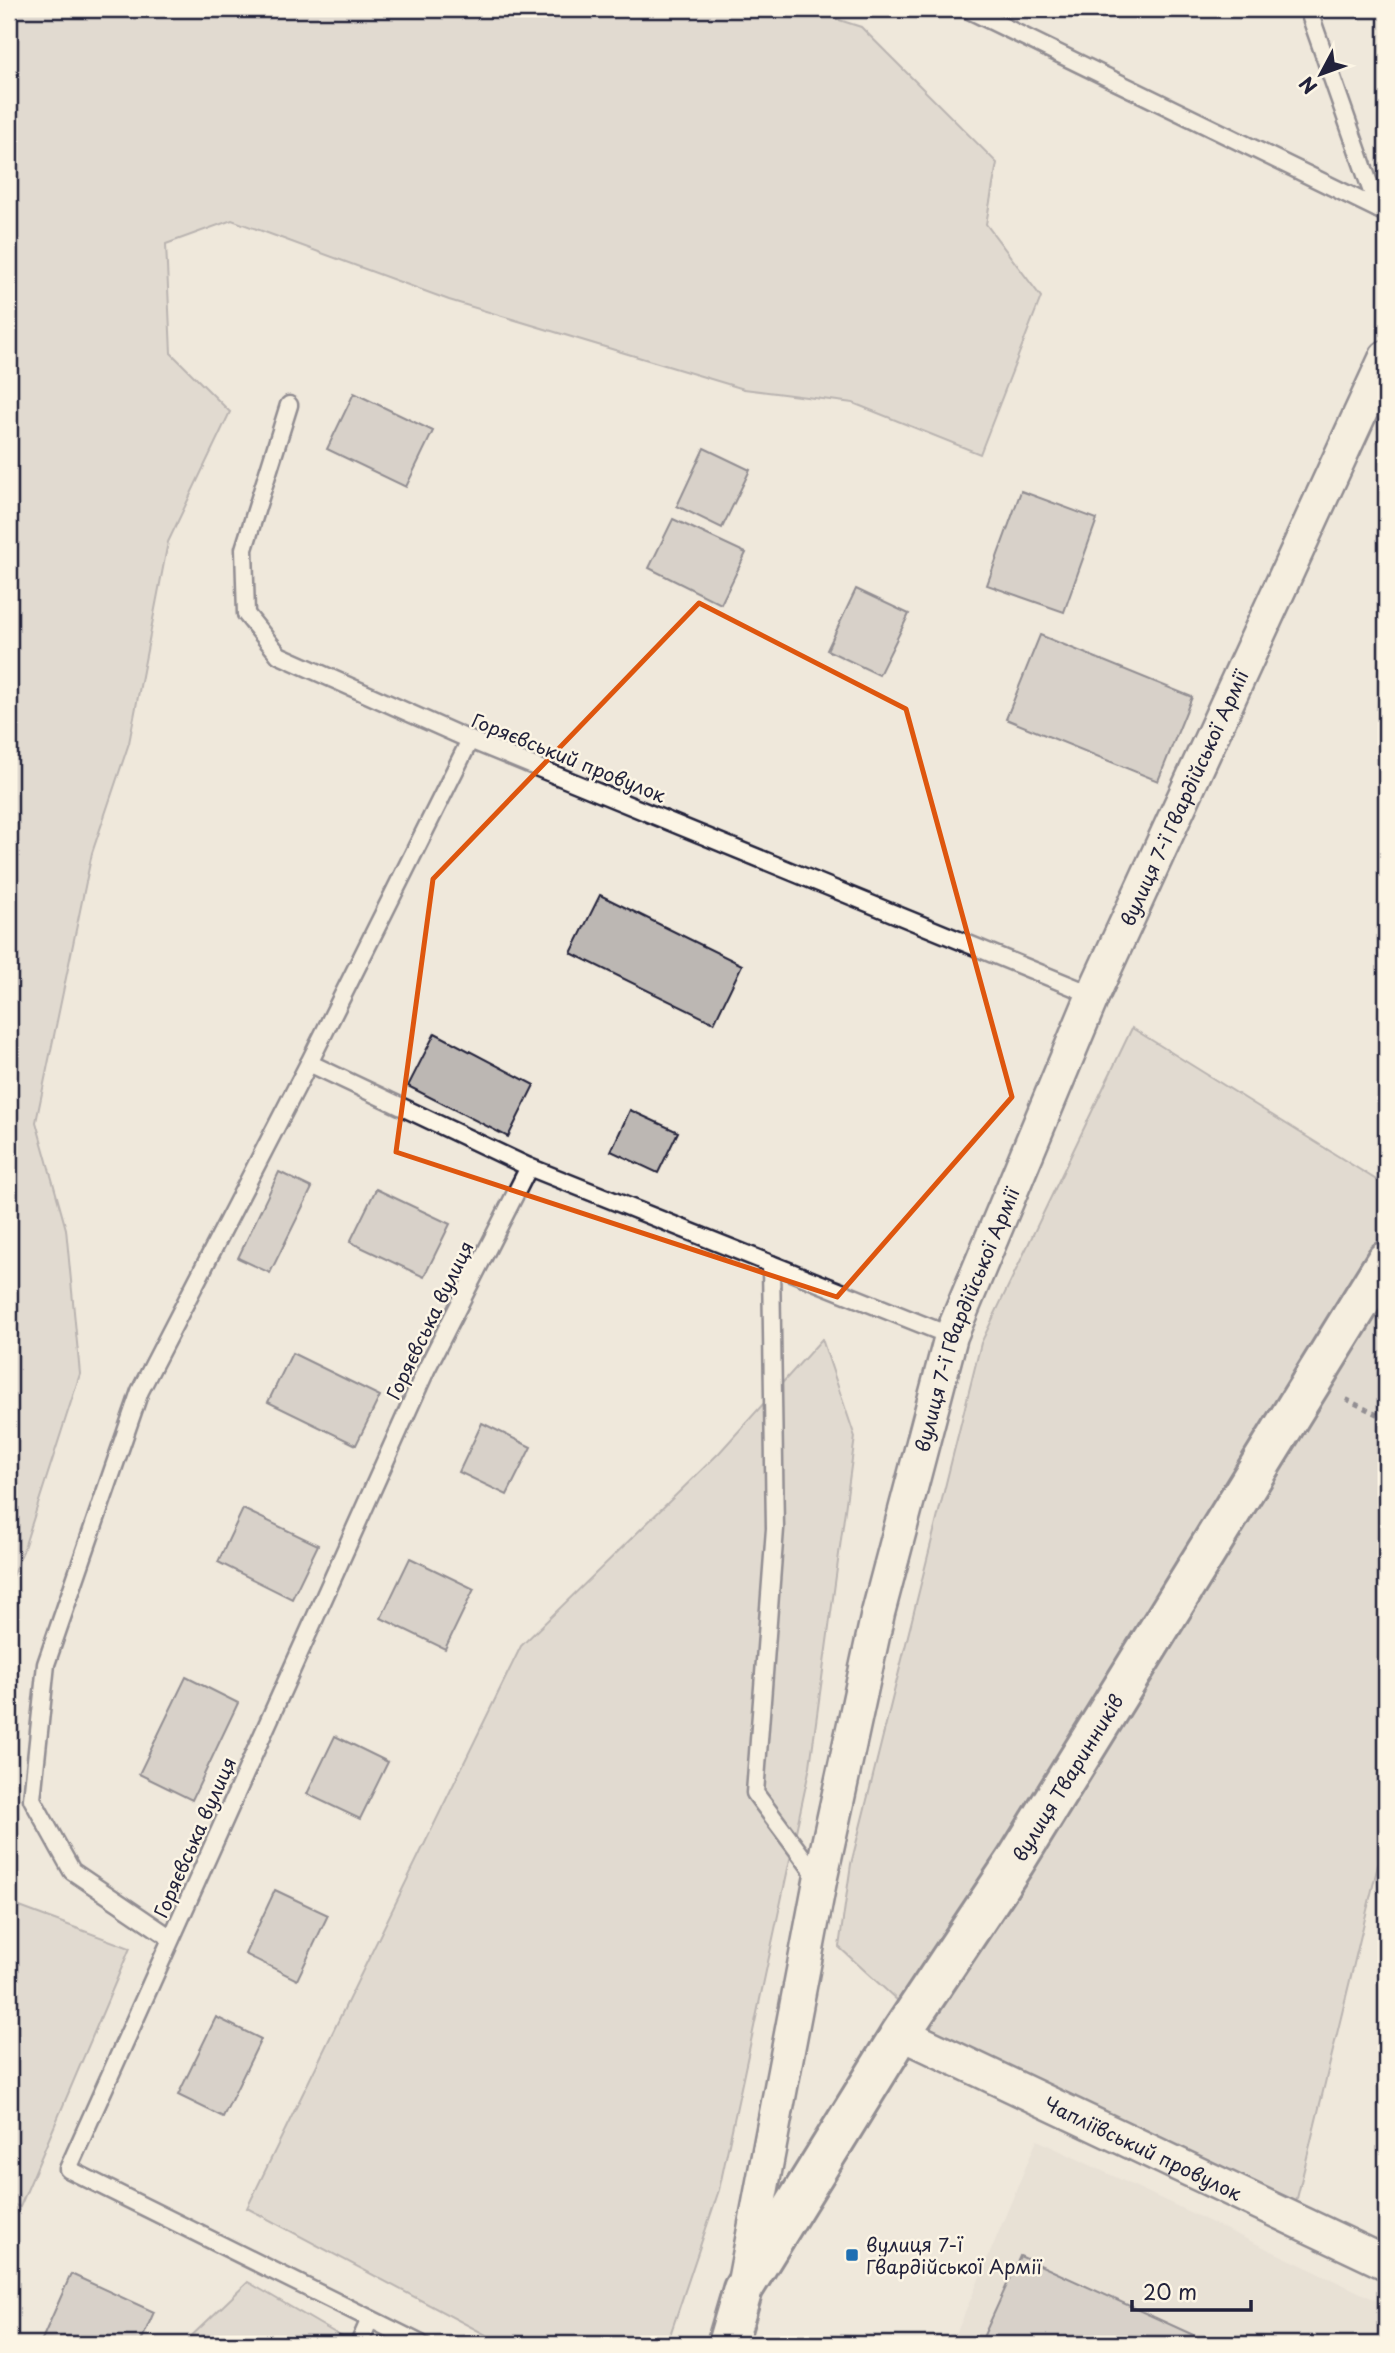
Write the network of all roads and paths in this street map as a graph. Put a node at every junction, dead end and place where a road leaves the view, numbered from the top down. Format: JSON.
{"nodes":[{"id":1,"x":967,"y":9,"type":"edge"},
{"id":2,"x":1308,"y":9,"type":"edge"},
{"id":3,"x":1382,"y":211,"type":"edge"},
{"id":4,"x":1386,"y":357,"type":"edge"},
{"id":5,"x":289,"y":405,"type":"dead end"},
{"id":6,"x":470,"y":740,"type":"junction"},
{"id":7,"x":1093,"y":995,"type":"junction"},
{"id":8,"x":309,"y":1063,"type":"junction"},
{"id":9,"x":529,"y":1167,"type":"junction"},
{"id":10,"x":1386,"y":1261,"type":"edge"},
{"id":11,"x":771,"y":1265,"type":"junction"},
{"id":12,"x":951,"y":1336,"type":"junction"},
{"id":13,"x":820,"y":1881,"type":"junction"},
{"id":14,"x":171,"y":1938,"type":"junction"},
{"id":15,"x":901,"y":2033,"type":"junction"},
{"id":16,"x":1386,"y":2263,"type":"edge"},
{"id":17,"x":743,"y":2289,"type":"junction"},
{"id":18,"x":370,"y":2319,"type":"junction"},
{"id":19,"x":359,"y":2344,"type":"edge"},
{"id":20,"x":421,"y":2344,"type":"edge"},
{"id":21,"x":727,"y":2344,"type":"edge"}],
"edges":[{"from":1,"to":3,"type":"lane"},
{"from":2,"to":3,"type":"lane"},
{"from":4,"to":7,"type":"street","name":"вулиця 7-ї Гвардійської Армії"},
{"from":5,"to":6,"type":"lane","name":"Горяєвський провулок"},
{"from":6,"to":7,"type":"lane","name":"Горяєвський провулок"},
{"from":6,"to":8,"type":"lane"},
{"from":7,"to":12,"type":"street","name":"вулиця 7-ї Гвардійської Армії"},
{"from":8,"to":9,"type":"lane"},
{"from":8,"to":14,"type":"lane"},
{"from":9,"to":11,"type":"lane"},
{"from":9,"to":14,"type":"lane","name":"Горяєвська вулиця"},
{"from":10,"to":15,"type":"main road","name":"вулиця Тваринників"},
{"from":11,"to":12,"type":"lane"},
{"from":11,"to":13,"type":"lane"},
{"from":12,"to":13,"type":"street","name":"вулиця 7-ї Гвардійської Армії"},
{"from":13,"to":17,"type":"street","name":"вулиця 7-ї Гвардійської Армії"},
{"from":14,"to":18,"type":"lane","name":"Горяєвська вулиця"},
{"from":15,"to":16,"type":"street","name":"Чапліївський провулок"},
{"from":15,"to":17,"type":"main road","name":"вулиця Тваринників"},
{"from":17,"to":21,"type":"main road","name":"вулиця 7-ї Гвардійської Армії"},
{"from":18,"to":19,"type":"lane"},
{"from":18,"to":20,"type":"lane","name":"Горяєвська вулиця"}]}
